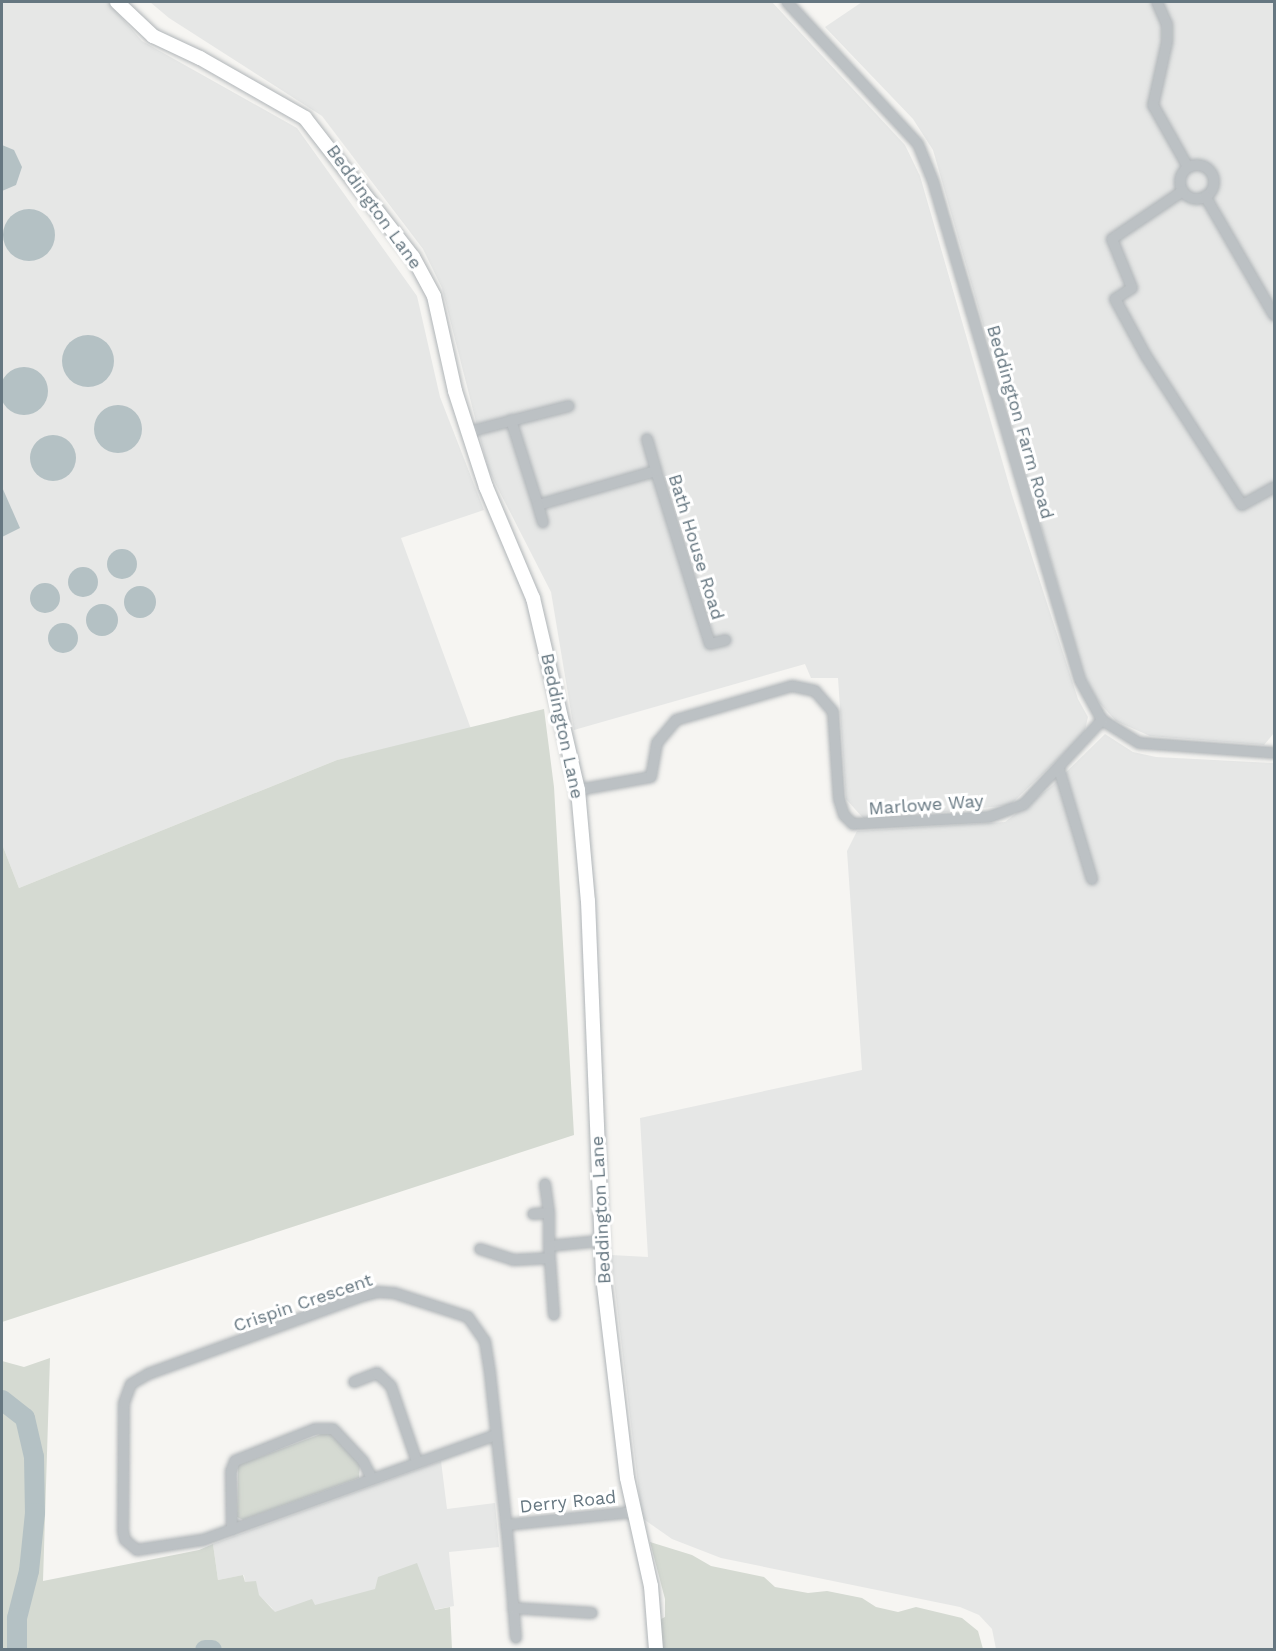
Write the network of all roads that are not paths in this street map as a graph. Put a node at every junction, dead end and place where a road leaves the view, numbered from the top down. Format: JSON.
{"nodes":[{"id":1,"x":117,"y":2,"type":"edge"},
{"id":2,"x":787,"y":2,"type":"edge"},
{"id":3,"x":1157,"y":2,"type":"edge"},
{"id":4,"x":1188,"y":167,"type":"junction"},
{"id":5,"x":1183,"y":191,"type":"junction"},
{"id":6,"x":1205,"y":196,"type":"junction"},
{"id":7,"x":1275,"y":315,"type":"edge"},
{"id":8,"x":568,"y":406,"type":"dead end"},
{"id":9,"x":511,"y":420,"type":"junction"},
{"id":10,"x":468,"y":432,"type":"junction"},
{"id":11,"x":647,"y":439,"type":"dead end"},
{"id":12,"x":656,"y":471,"type":"junction"},
{"id":13,"x":1275,"y":487,"type":"edge"},
{"id":14,"x":538,"y":505,"type":"junction"},
{"id":15,"x":543,"y":522,"type":"dead end"},
{"id":16,"x":726,"y":640,"type":"dead end"},
{"id":17,"x":1102,"y":720,"type":"junction"},
{"id":18,"x":1275,"y":753,"type":"edge"},
{"id":19,"x":1059,"y":769,"type":"junction"},
{"id":20,"x":578,"y":790,"type":"junction"},
{"id":21,"x":1092,"y":879,"type":"dead end"},
{"id":22,"x":545,"y":1184,"type":"dead end"},
{"id":23,"x":549,"y":1213,"type":"junction"},
{"id":24,"x":533,"y":1214,"type":"dead end"},
{"id":25,"x":600,"y":1241,"type":"junction"},
{"id":26,"x":549,"y":1246,"type":"junction"},
{"id":27,"x":480,"y":1249,"type":"dead end"},
{"id":28,"x":547,"y":1258,"type":"junction"},
{"id":29,"x":554,"y":1315,"type":"dead end"},
{"id":30,"x":354,"y":1382,"type":"dead end"},
{"id":31,"x":496,"y":1435,"type":"junction"},
{"id":32,"x":417,"y":1462,"type":"junction"},
{"id":33,"x":372,"y":1479,"type":"junction"},
{"id":34,"x":633,"y":1512,"type":"junction"},
{"id":35,"x":506,"y":1525,"type":"junction"},
{"id":36,"x":232,"y":1530,"type":"junction"},
{"id":37,"x":513,"y":1608,"type":"junction"},
{"id":38,"x":592,"y":1613,"type":"dead end"},
{"id":39,"x":516,"y":1638,"type":"dead end"},
{"id":40,"x":656,"y":1650,"type":"edge"}],
"edges":[{"from":1,"to":10,"type":"main road","name":"Beddington Lane"},
{"from":2,"to":17,"type":"street","name":"Beddington Farm Road"},
{"from":3,"to":4,"type":"street"},
{"from":4,"to":5,"type":"street"},
{"from":4,"to":6,"type":"street"},
{"from":5,"to":6,"type":"street"},
{"from":5,"to":13,"type":"street"},
{"from":6,"to":7,"type":"street"},
{"from":8,"to":9,"type":"street"},
{"from":9,"to":10,"type":"street"},
{"from":9,"to":14,"type":"street"},
{"from":10,"to":20,"type":"main road","name":"Beddington Lane"},
{"from":11,"to":12,"type":"street"},
{"from":12,"to":14,"type":"street","name":"Bath House Road"},
{"from":12,"to":16,"type":"street","name":"Bath House Road"},
{"from":14,"to":15,"type":"street"},
{"from":17,"to":18,"type":"street","name":"Beddington Farm Road"},
{"from":17,"to":19,"type":"street","name":"Marlowe Way"},
{"from":19,"to":20,"type":"street","name":"Marlowe Way"},
{"from":19,"to":21,"type":"street"},
{"from":20,"to":25,"type":"main road","name":"Beddington Lane"},
{"from":22,"to":23,"type":"street"},
{"from":23,"to":24,"type":"street"},
{"from":23,"to":26,"type":"street"},
{"from":25,"to":26,"type":"street"},
{"from":25,"to":34,"type":"main road","name":"Beddington Lane"},
{"from":26,"to":28,"type":"street"},
{"from":27,"to":28,"type":"street"},
{"from":28,"to":29,"type":"street"},
{"from":30,"to":32,"type":"street"},
{"from":31,"to":32,"type":"street"},
{"from":31,"to":35,"type":"street","name":"Crispin Crescent"},
{"from":31,"to":36,"type":"street","name":"Crispin Crescent"},
{"from":32,"to":33,"type":"street"},
{"from":33,"to":36,"type":"street"},
{"from":33,"to":36,"type":"street"},
{"from":34,"to":35,"type":"street","name":"Derry Road"},
{"from":34,"to":40,"type":"main road","name":"Beddington Lane"},
{"from":35,"to":37,"type":"street","name":"Crispin Crescent"},
{"from":37,"to":38,"type":"street"},
{"from":37,"to":39,"type":"street","name":"Crispin Crescent"}]}
